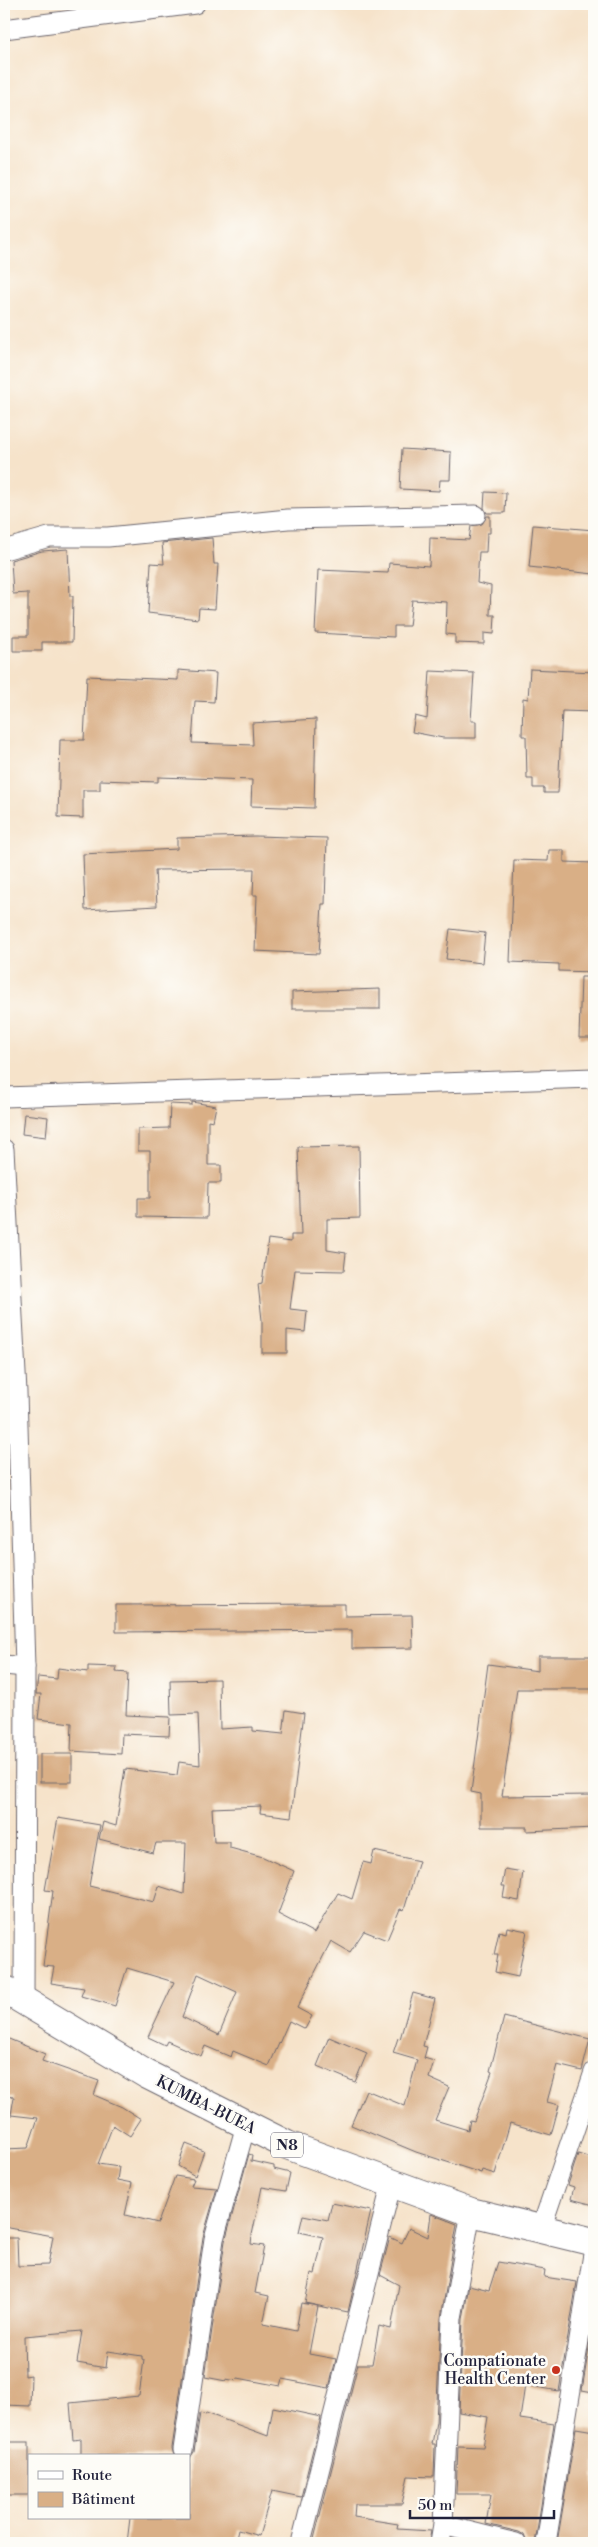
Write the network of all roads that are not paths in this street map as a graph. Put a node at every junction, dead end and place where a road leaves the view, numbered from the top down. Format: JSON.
{"nodes":[{"id":1,"x":195,"y":4,"type":"edge"},
{"id":2,"x":4,"y":29,"type":"edge"},
{"id":3,"x":476,"y":515,"type":"dead end"},
{"id":4,"x":4,"y":550,"type":"edge"},
{"id":5,"x":594,"y":1078,"type":"edge"},
{"id":6,"x":4,"y":1098,"type":"edge"},
{"id":7,"x":4,"y":1149,"type":"edge"},
{"id":8,"x":10,"y":1392,"type":"edge"},
{"id":9,"x":4,"y":1664,"type":"edge"},
{"id":10,"x":25,"y":1667,"type":"junction"},
{"id":11,"x":14,"y":1996,"type":"edge"},
{"id":12,"x":594,"y":2072,"type":"edge"},
{"id":13,"x":246,"y":2125,"type":"junction"},
{"id":14,"x":392,"y":2182,"type":"junction"},
{"id":15,"x":471,"y":2212,"type":"junction"},
{"id":16,"x":541,"y":2229,"type":"junction"},
{"id":17,"x":594,"y":2242,"type":"edge"},
{"id":18,"x":594,"y":2248,"type":"edge"},
{"id":19,"x":183,"y":2450,"type":"dead end"},
{"id":20,"x":441,"y":2534,"type":"edge"},
{"id":21,"x":301,"y":2543,"type":"edge"},
{"id":22,"x":512,"y":2543,"type":"edge"},
{"id":23,"x":546,"y":2543,"type":"edge"}],
"edges":[{"from":1,"to":2,"type":"street"},
{"from":3,"to":4,"type":"street"},
{"from":5,"to":6,"type":"street"},
{"from":7,"to":8,"type":"street"},
{"from":8,"to":10,"type":"street"},
{"from":9,"to":10,"type":"street"},
{"from":10,"to":11,"type":"street"},
{"from":11,"to":13,"type":"highway","name":"KUMBA-BUEA","number":"N8"},
{"from":12,"to":16,"type":"street"},
{"from":13,"to":14,"type":"highway","name":"KUMBA-BUEA","number":"N8"},
{"from":13,"to":19,"type":"street"},
{"from":14,"to":15,"type":"highway","name":"KUMBA-BUEA","number":"N8"},
{"from":14,"to":21,"type":"street"},
{"from":15,"to":16,"type":"highway","name":"KUMBA-BUEA","number":"N8"},
{"from":15,"to":20,"type":"street"},
{"from":16,"to":17,"type":"highway","name":"KUMBA-BUEA","number":"N8"},
{"from":18,"to":23,"type":"street"},
{"from":20,"to":22,"type":"street"}]}
